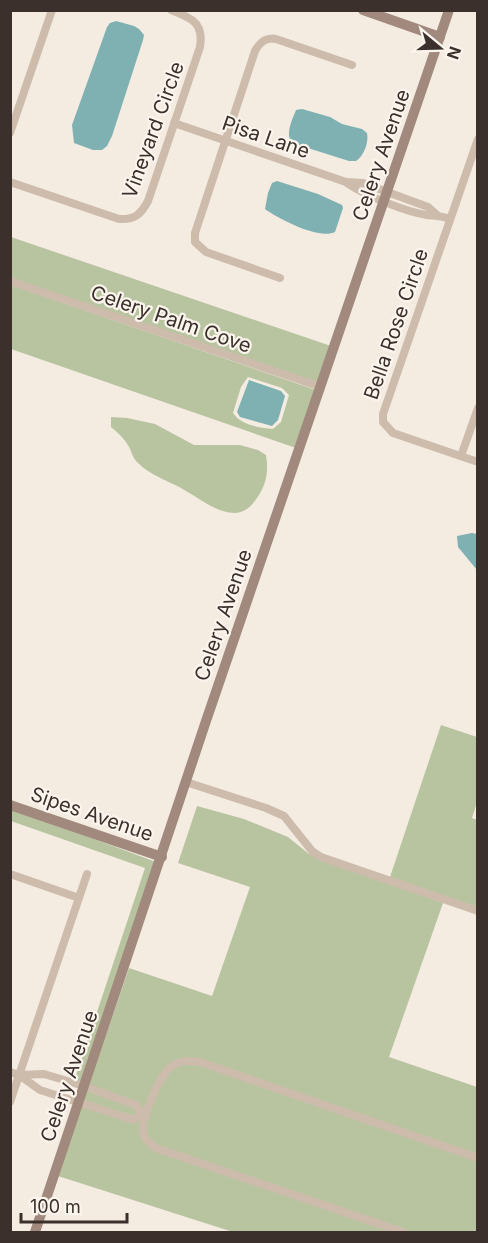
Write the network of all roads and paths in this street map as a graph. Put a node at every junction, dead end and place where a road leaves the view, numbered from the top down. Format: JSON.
{"nodes":[{"id":1,"x":52,"y":10,"type":"edge"},
{"id":2,"x":171,"y":10,"type":"edge"},
{"id":3,"x":363,"y":10,"type":"edge"},
{"id":4,"x":449,"y":10,"type":"edge"},
{"id":5,"x":440,"y":37,"type":"junction"},
{"id":6,"x":352,"y":65,"type":"dead end"},
{"id":7,"x":174,"y":123,"type":"junction"},
{"id":8,"x":10,"y":133,"type":"edge"},
{"id":9,"x":477,"y":139,"type":"edge"},
{"id":10,"x":225,"y":141,"type":"junction"},
{"id":11,"x":10,"y":182,"type":"edge"},
{"id":12,"x":386,"y":196,"type":"junction"},
{"id":13,"x":450,"y":219,"type":"junction"},
{"id":14,"x":280,"y":278,"type":"dead end"},
{"id":15,"x":10,"y":281,"type":"edge"},
{"id":16,"x":321,"y":387,"type":"junction"},
{"id":17,"x":477,"y":408,"type":"edge"},
{"id":18,"x":461,"y":456,"type":"junction"},
{"id":19,"x":477,"y":462,"type":"edge"},
{"id":20,"x":186,"y":782,"type":"junction"},
{"id":21,"x":10,"y":805,"type":"edge"},
{"id":22,"x":162,"y":857,"type":"junction"},
{"id":23,"x":10,"y":874,"type":"edge"},
{"id":24,"x":87,"y":874,"type":"dead end"},
{"id":25,"x":79,"y":898,"type":"junction"},
{"id":26,"x":477,"y":911,"type":"edge"},
{"id":27,"x":10,"y":1072,"type":"edge"},
{"id":28,"x":19,"y":1075,"type":"junction"},
{"id":29,"x":84,"y":1086,"type":"junction"},
{"id":30,"x":119,"y":1099,"type":"junction"},
{"id":31,"x":10,"y":1102,"type":"edge"},
{"id":32,"x":79,"y":1103,"type":"junction"},
{"id":33,"x":114,"y":1114,"type":"junction"},
{"id":34,"x":143,"y":1114,"type":"junction"},
{"id":35,"x":477,"y":1158,"type":"edge"},
{"id":36,"x":35,"y":1233,"type":"edge"},
{"id":37,"x":404,"y":1233,"type":"edge"}],
"edges":[{"from":1,"to":8,"type":"street"},
{"from":2,"to":7,"type":"street","name":"Vineyard Circle"},
{"from":3,"to":5,"type":"main road"},
{"from":4,"to":5,"type":"main road","name":"Celery Avenue"},
{"from":5,"to":12,"type":"main road","name":"Celery Avenue"},
{"from":6,"to":10,"type":"street"},
{"from":7,"to":10,"type":"street","name":"Pisa Lane"},
{"from":7,"to":11,"type":"street","name":"Vineyard Circle"},
{"from":9,"to":13,"type":"street","name":"Bella Rose Circle"},
{"from":10,"to":12,"type":"street","name":"Pisa Lane"},
{"from":10,"to":14,"type":"street"},
{"from":12,"to":13,"type":"street","name":"Pisa Lane"},
{"from":12,"to":16,"type":"main road","name":"Celery Avenue"},
{"from":13,"to":18,"type":"street","name":"Bella Rose Circle"},
{"from":15,"to":16,"type":"street","name":"Celery Palm Cove"},
{"from":16,"to":20,"type":"main road","name":"Celery Avenue"},
{"from":17,"to":18,"type":"street"},
{"from":18,"to":19,"type":"street","name":"Bella Rose Circle"},
{"from":20,"to":22,"type":"main road","name":"Celery Avenue"},
{"from":20,"to":26,"type":"street"},
{"from":21,"to":22,"type":"main road","name":"Sipes Avenue"},
{"from":22,"to":29,"type":"main road","name":"Celery Avenue"},
{"from":23,"to":25,"type":"street"},
{"from":24,"to":25,"type":"street"},
{"from":25,"to":28,"type":"street"},
{"from":27,"to":28,"type":"street"},
{"from":28,"to":29,"type":"street"},
{"from":28,"to":31,"type":"street"},
{"from":28,"to":32,"type":"street"},
{"from":29,"to":30,"type":"street"},
{"from":29,"to":32,"type":"main road","name":"Celery Avenue"},
{"from":30,"to":33,"type":"street"},
{"from":30,"to":34,"type":"street"},
{"from":32,"to":33,"type":"street"},
{"from":32,"to":36,"type":"main road","name":"Celery Avenue"},
{"from":33,"to":34,"type":"street"},
{"from":34,"to":35,"type":"street"},
{"from":34,"to":37,"type":"street"}]}
